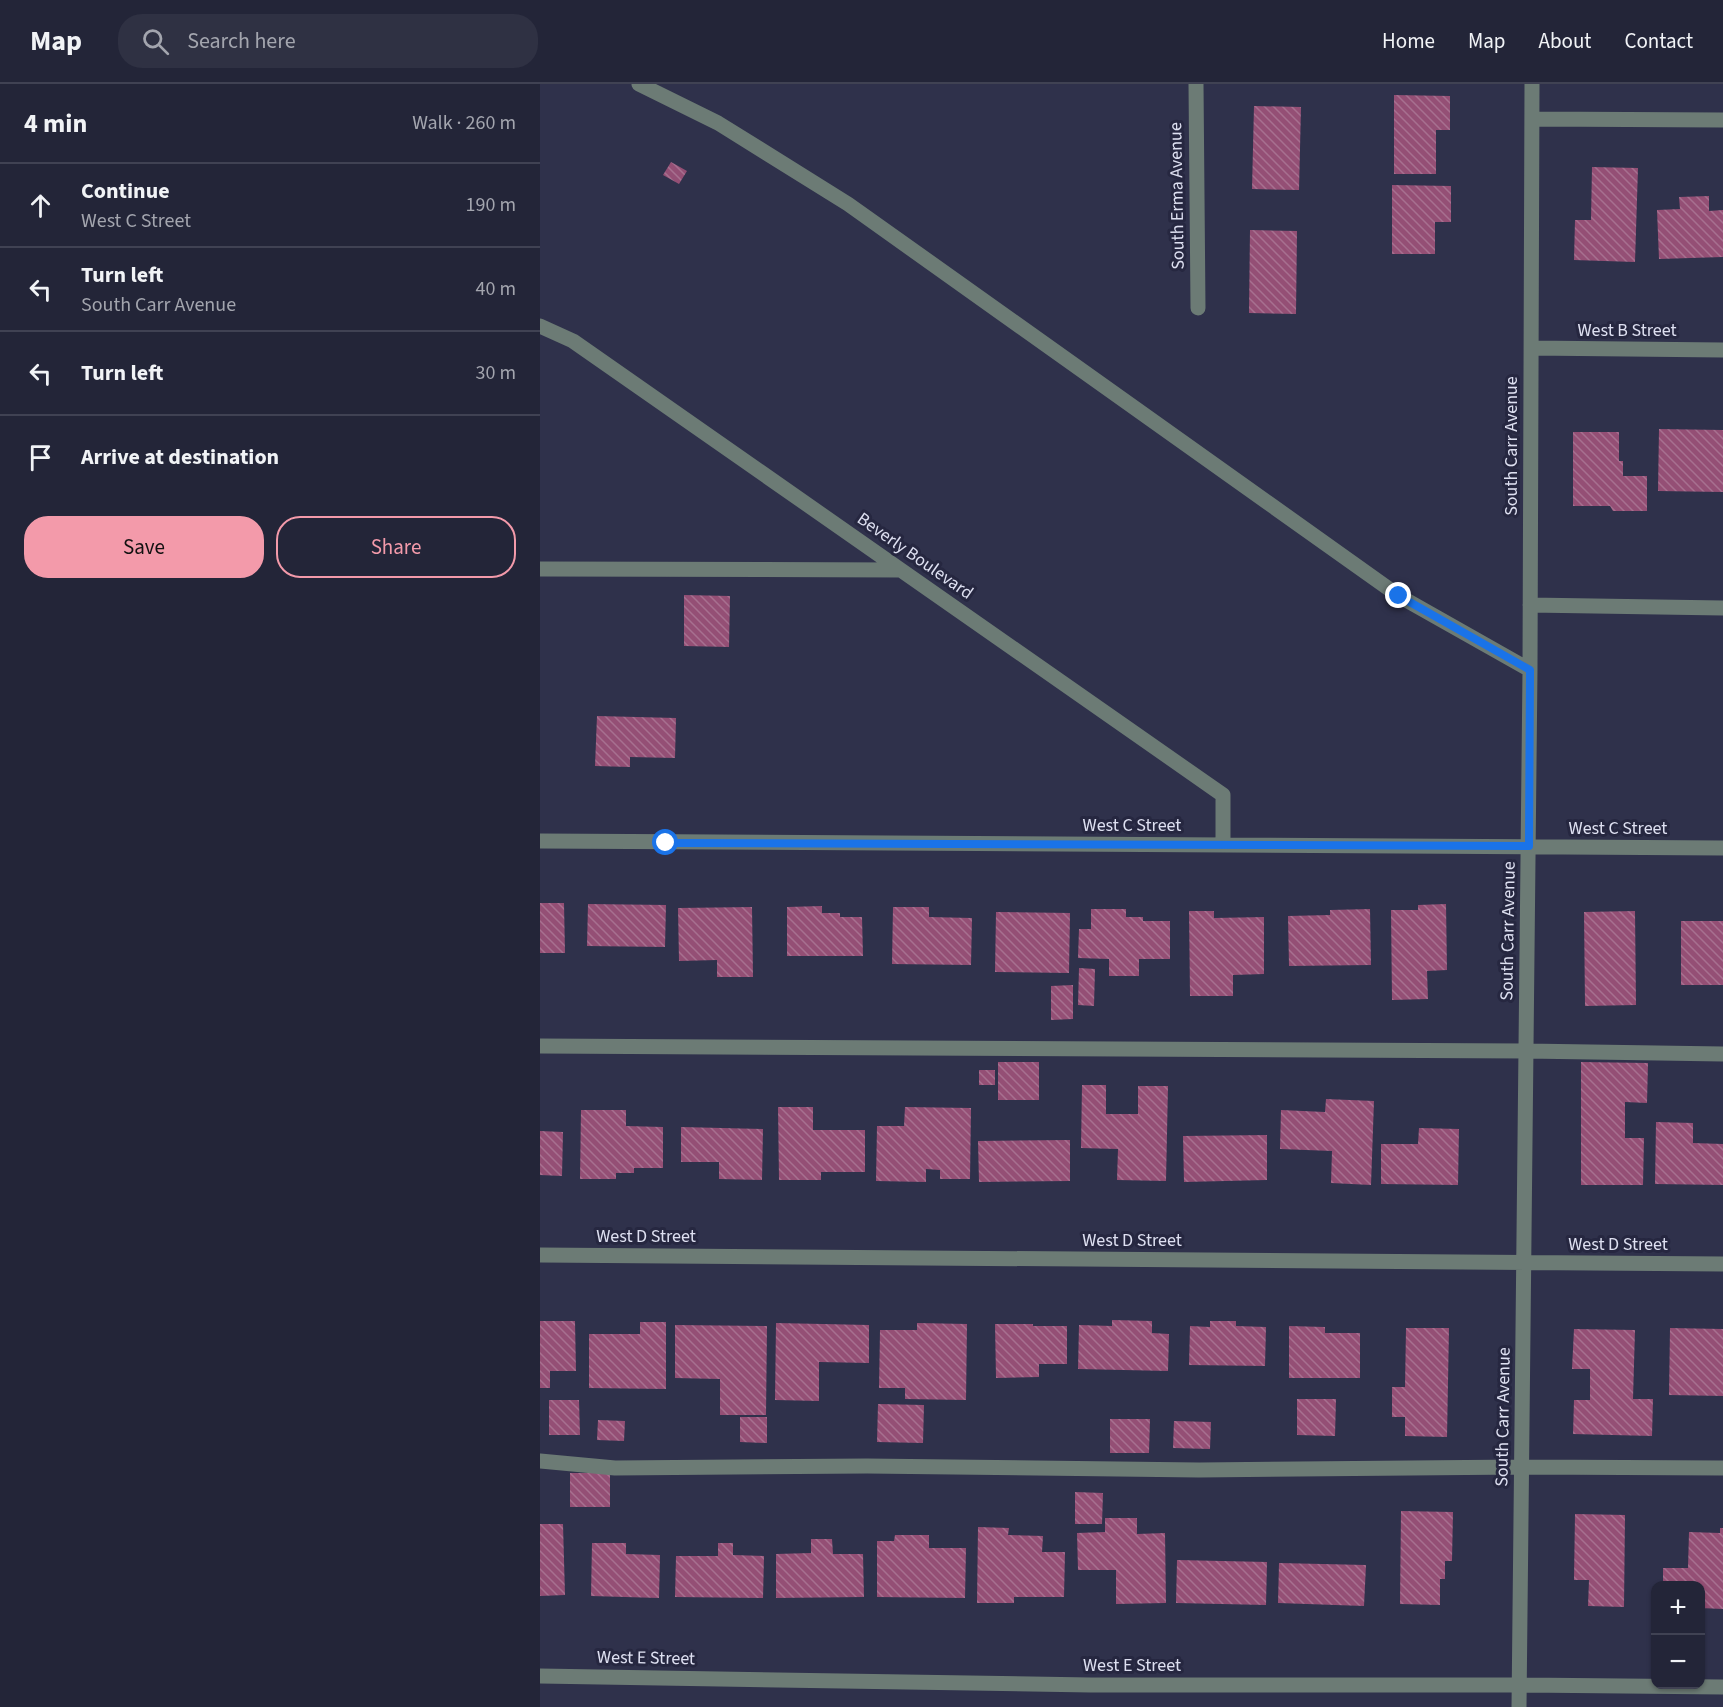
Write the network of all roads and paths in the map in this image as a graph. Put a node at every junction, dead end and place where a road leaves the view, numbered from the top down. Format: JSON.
{"nodes":[{"id":1,"x":639,"y":84,"type":"edge"},
{"id":2,"x":1196,"y":84,"type":"edge"},
{"id":3,"x":1532,"y":84,"type":"edge"},
{"id":4,"x":1532,"y":119,"type":"junction"},
{"id":5,"x":1723,"y":120,"type":"edge"},
{"id":6,"x":1198,"y":308,"type":"dead end"},
{"id":7,"x":540,"y":326,"type":"edge"},
{"id":8,"x":1531,"y":348,"type":"junction"},
{"id":9,"x":1723,"y":350,"type":"edge"},
{"id":10,"x":540,"y":569,"type":"edge"},
{"id":11,"x":901,"y":570,"type":"junction"},
{"id":12,"x":1530,"y":605,"type":"junction"},
{"id":13,"x":1723,"y":608,"type":"edge"},
{"id":14,"x":1530,"y":670,"type":"junction"},
{"id":15,"x":540,"y":842,"type":"edge"},
{"id":16,"x":1223,"y":845,"type":"junction"},
{"id":17,"x":1529,"y":846,"type":"junction"},
{"id":18,"x":1723,"y":848,"type":"edge"},
{"id":19,"x":540,"y":1046,"type":"edge"},
{"id":20,"x":1526,"y":1051,"type":"junction"},
{"id":21,"x":1723,"y":1054,"type":"edge"},
{"id":22,"x":540,"y":1255,"type":"edge"},
{"id":23,"x":1524,"y":1263,"type":"junction"},
{"id":24,"x":1723,"y":1264,"type":"edge"},
{"id":25,"x":540,"y":1461,"type":"edge"},
{"id":26,"x":1522,"y":1467,"type":"junction"},
{"id":27,"x":1723,"y":1468,"type":"edge"},
{"id":28,"x":540,"y":1676,"type":"edge"},
{"id":29,"x":1519,"y":1685,"type":"junction"},
{"id":30,"x":1723,"y":1687,"type":"edge"},
{"id":31,"x":1519,"y":1707,"type":"edge"}],
"edges":[{"from":1,"to":14,"type":"street"},
{"from":2,"to":6,"type":"street","name":"South Erma Avenue"},
{"from":3,"to":4,"type":"street","name":"South Carr Avenue"},
{"from":4,"to":5,"type":"street"},
{"from":4,"to":8,"type":"street","name":"South Carr Avenue"},
{"from":7,"to":11,"type":"street","name":"Beverly Boulevard"},
{"from":8,"to":9,"type":"street","name":"West B Street"},
{"from":8,"to":12,"type":"street","name":"South Carr Avenue"},
{"from":10,"to":11,"type":"street"},
{"from":11,"to":16,"type":"street","name":"Beverly Boulevard"},
{"from":12,"to":13,"type":"street"},
{"from":12,"to":14,"type":"street","name":"South Carr Avenue"},
{"from":14,"to":17,"type":"street","name":"South Carr Avenue"},
{"from":15,"to":16,"type":"street","name":"West C Street"},
{"from":16,"to":17,"type":"street","name":"West C Street"},
{"from":17,"to":18,"type":"street","name":"West C Street"},
{"from":17,"to":20,"type":"street","name":"South Carr Avenue"},
{"from":19,"to":20,"type":"street"},
{"from":20,"to":21,"type":"street"},
{"from":20,"to":23,"type":"street","name":"South Carr Avenue"},
{"from":22,"to":23,"type":"street","name":"West D Street"},
{"from":23,"to":24,"type":"street","name":"West D Street"},
{"from":23,"to":26,"type":"street","name":"South Carr Avenue"},
{"from":25,"to":26,"type":"street"},
{"from":26,"to":27,"type":"street"},
{"from":26,"to":29,"type":"street","name":"South Carr Avenue"},
{"from":28,"to":29,"type":"street","name":"West E Street"},
{"from":29,"to":30,"type":"street","name":"West E Street"},
{"from":29,"to":31,"type":"street","name":"South Carr Avenue"}]}
